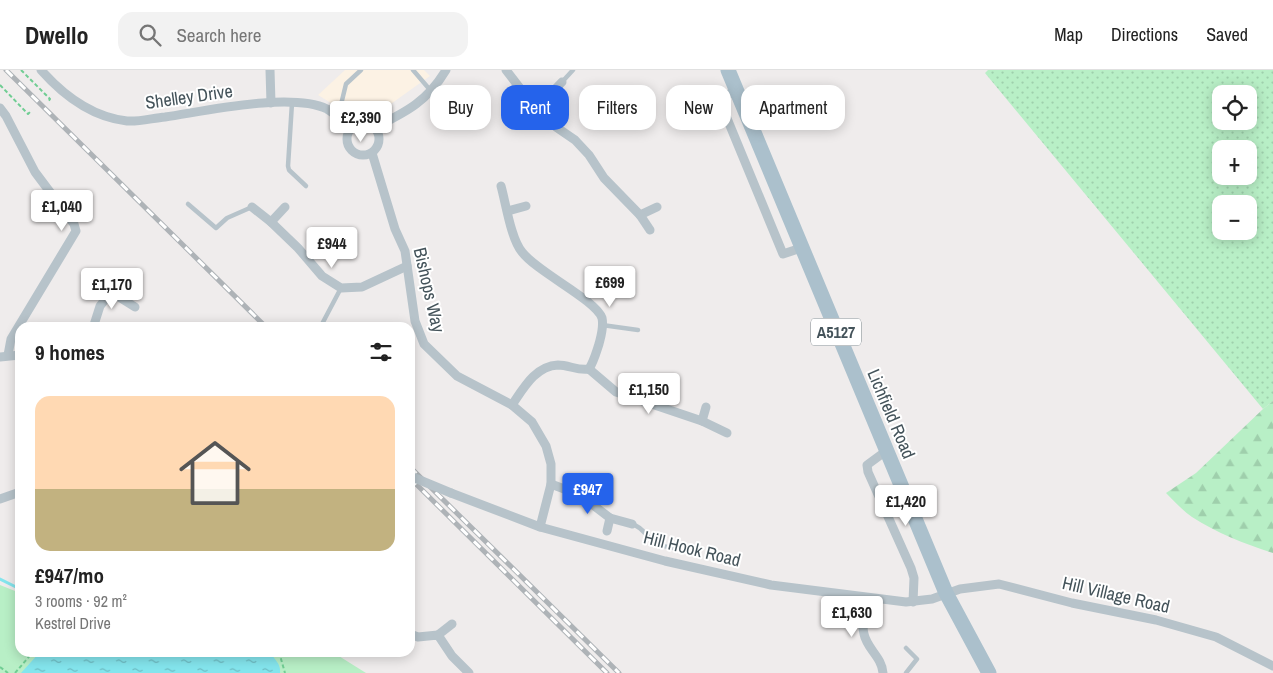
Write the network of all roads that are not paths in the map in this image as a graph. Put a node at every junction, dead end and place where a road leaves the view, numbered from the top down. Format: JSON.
{"nodes":[{"id":1,"x":41,"y":70,"type":"edge"},
{"id":2,"x":270,"y":70,"type":"edge"},
{"id":3,"x":361,"y":70,"type":"edge"},
{"id":4,"x":412,"y":70,"type":"edge"},
{"id":5,"x":446,"y":70,"type":"edge"},
{"id":6,"x":506,"y":70,"type":"edge"},
{"id":7,"x":573,"y":70,"type":"edge"},
{"id":8,"x":728,"y":70,"type":"edge"},
{"id":9,"x":435,"y":85,"type":"edge"},
{"id":10,"x":518,"y":85,"type":"edge"},
{"id":11,"x":559,"y":85,"type":"edge"},
{"id":12,"x":430,"y":90,"type":"edge"},
{"id":13,"x":430,"y":92,"type":"edge"},
{"id":14,"x":272,"y":103,"type":"junction"},
{"id":15,"x":292,"y":103,"type":"junction"},
{"id":16,"x":0,"y":108,"type":"edge"},
{"id":17,"x":338,"y":117,"type":"junction"},
{"id":18,"x":374,"y":128,"type":"junction"},
{"id":19,"x":350,"y":129,"type":"junction"},
{"id":20,"x":560,"y":130,"type":"edge"},
{"id":21,"x":372,"y":153,"type":"junction"},
{"id":22,"x":306,"y":186,"type":"dead end"},
{"id":23,"x":501,"y":186,"type":"dead end"},
{"id":24,"x":188,"y":204,"type":"dead end"},
{"id":25,"x":526,"y":206,"type":"dead end"},
{"id":26,"x":252,"y":207,"type":"joint"},
{"id":27,"x":285,"y":207,"type":"dead end"},
{"id":28,"x":657,"y":207,"type":"dead end"},
{"id":29,"x":508,"y":211,"type":"junction"},
{"id":30,"x":640,"y":215,"type":"junction"},
{"id":31,"x":271,"y":222,"type":"junction"},
{"id":32,"x":650,"y":230,"type":"dead end"},
{"id":33,"x":407,"y":266,"type":"junction"},
{"id":34,"x":116,"y":282,"type":"dead end"},
{"id":35,"x":341,"y":288,"type":"junction"},
{"id":36,"x":111,"y":292,"type":"junction"},
{"id":37,"x":135,"y":307,"type":"dead end"},
{"id":38,"x":21,"y":322,"type":"edge"},
{"id":39,"x":95,"y":322,"type":"edge"},
{"id":40,"x":323,"y":322,"type":"edge"},
{"id":41,"x":602,"y":325,"type":"junction"},
{"id":42,"x":638,"y":330,"type":"dead end"},
{"id":43,"x":15,"y":331,"type":"edge"},
{"id":44,"x":4,"y":356,"type":"edge"},
{"id":45,"x":589,"y":369,"type":"junction"},
{"id":46,"x":512,"y":405,"type":"junction"},
{"id":47,"x":706,"y":408,"type":"dead end"},
{"id":48,"x":702,"y":421,"type":"junction"},
{"id":49,"x":727,"y":433,"type":"dead end"},
{"id":50,"x":886,"y":451,"type":"junction"},
{"id":51,"x":415,"y":478,"type":"edge"},
{"id":52,"x":551,"y":484,"type":"junction"},
{"id":53,"x":15,"y":494,"type":"edge"},
{"id":54,"x":0,"y":499,"type":"edge"},
{"id":55,"x":610,"y":518,"type":"junction"},
{"id":56,"x":632,"y":524,"type":"joint"},
{"id":57,"x":540,"y":527,"type":"junction"},
{"id":58,"x":606,"y":531,"type":"dead end"},
{"id":59,"x":673,"y":548,"type":"dead end"},
{"id":60,"x":946,"y":593,"type":"junction"},
{"id":61,"x":866,"y":598,"type":"junction"},
{"id":62,"x":913,"y":602,"type":"junction"},
{"id":63,"x":452,"y":624,"type":"dead end"},
{"id":64,"x":438,"y":635,"type":"junction"},
{"id":65,"x":415,"y":636,"type":"edge"},
{"id":66,"x":906,"y":648,"type":"dead end"},
{"id":67,"x":1273,"y":666,"type":"edge"},
{"id":68,"x":469,"y":673,"type":"edge"},
{"id":69,"x":883,"y":673,"type":"edge"},
{"id":70,"x":906,"y":673,"type":"edge"},
{"id":71,"x":989,"y":673,"type":"edge"}],
"edges":[{"from":1,"to":14,"type":"street","name":"Shelley Drive"},
{"from":2,"to":14,"type":"street"},
{"from":3,"to":17,"type":"lane"},
{"from":4,"to":12,"type":"lane"},
{"from":5,"to":9,"type":"street"},
{"from":6,"to":10,"type":"street"},
{"from":7,"to":11,"type":"lane"},
{"from":8,"to":50,"type":"main road","name":"Lichfield Road","number":"A5127"},
{"from":13,"to":18,"type":"street"},
{"from":14,"to":15,"type":"street","name":"Shelley Drive"},
{"from":15,"to":17,"type":"street","name":"Shelley Drive"},
{"from":15,"to":22,"type":"lane"},
{"from":16,"to":38,"type":"street"},
{"from":17,"to":19,"type":"street","name":"Shelley Drive"},
{"from":18,"to":19,"type":"street"},
{"from":18,"to":21,"type":"street"},
{"from":19,"to":21,"type":"street"},
{"from":20,"to":30,"type":"street"},
{"from":21,"to":33,"type":"street","name":"Bishops Way"},
{"from":23,"to":29,"type":"street"},
{"from":24,"to":26,"type":"lane"},
{"from":25,"to":29,"type":"street"},
{"from":26,"to":31,"type":"street"},
{"from":27,"to":31,"type":"street"},
{"from":28,"to":30,"type":"street"},
{"from":29,"to":41,"type":"street"},
{"from":30,"to":32,"type":"street"},
{"from":31,"to":35,"type":"street"},
{"from":33,"to":35,"type":"street"},
{"from":33,"to":46,"type":"street","name":"Bishops Way"},
{"from":34,"to":36,"type":"street"},
{"from":35,"to":40,"type":"lane"},
{"from":36,"to":37,"type":"street"},
{"from":36,"to":39,"type":"street"},
{"from":41,"to":42,"type":"lane"},
{"from":41,"to":45,"type":"street"},
{"from":43,"to":44,"type":"street"},
{"from":45,"to":46,"type":"street"},
{"from":45,"to":48,"type":"street"},
{"from":46,"to":52,"type":"street","name":"Bishops Way"},
{"from":47,"to":48,"type":"street"},
{"from":48,"to":49,"type":"street"},
{"from":50,"to":60,"type":"main road","name":"Lichfield Road","number":"A5127"},
{"from":50,"to":62,"type":"street"},
{"from":51,"to":57,"type":"street","name":"Hill Hook Road","bridge":true},
{"from":52,"to":55,"type":"street"},
{"from":52,"to":57,"type":"street","name":"Bishops Way"},
{"from":53,"to":54,"type":"street"},
{"from":55,"to":56,"type":"street"},
{"from":55,"to":58,"type":"street"},
{"from":56,"to":59,"type":"lane"},
{"from":57,"to":61,"type":"street","name":"Hill Hook Road"},
{"from":60,"to":62,"type":"street","name":"Hill Hook Road"},
{"from":60,"to":67,"type":"street","name":"Hill Village Road"},
{"from":60,"to":71,"type":"main road","name":"Lichfield Road","number":"A5127"},
{"from":61,"to":62,"type":"street","name":"Hill Hook Road"},
{"from":61,"to":69,"type":"street"},
{"from":63,"to":64,"type":"street"},
{"from":64,"to":65,"type":"street"},
{"from":64,"to":68,"type":"street"},
{"from":66,"to":70,"type":"lane"}]}
